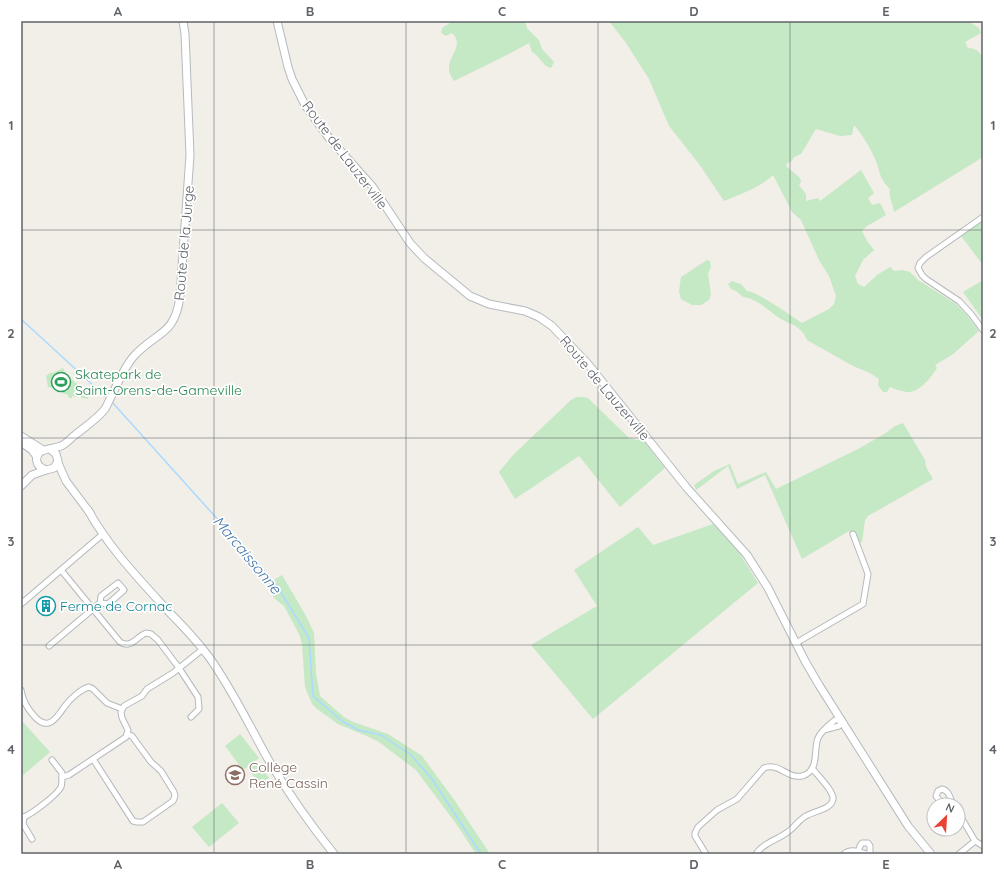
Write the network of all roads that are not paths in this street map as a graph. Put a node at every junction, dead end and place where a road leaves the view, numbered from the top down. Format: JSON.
{"nodes":[{"id":1,"x":183,"y":21,"type":"edge"},
{"id":2,"x":277,"y":21,"type":"edge"},
{"id":3,"x":983,"y":217,"type":"edge"},
{"id":4,"x":983,"y":330,"type":"edge"},
{"id":5,"x":21,"y":436,"type":"edge"},
{"id":6,"x":21,"y":442,"type":"edge"},
{"id":7,"x":63,"y":445,"type":"junction"},
{"id":8,"x":46,"y":449,"type":"junction"},
{"id":9,"x":37,"y":460,"type":"junction"},
{"id":10,"x":58,"y":460,"type":"junction"},
{"id":11,"x":47,"y":470,"type":"junction"},
{"id":12,"x":32,"y":476,"type":"junction"},
{"id":13,"x":66,"y":481,"type":"junction"},
{"id":14,"x":21,"y":486,"type":"edge"},
{"id":15,"x":88,"y":510,"type":"junction"},
{"id":16,"x":103,"y":534,"type":"junction"},
{"id":17,"x":853,"y":534,"type":"dead end"},
{"id":18,"x":60,"y":570,"type":"junction"},
{"id":19,"x":134,"y":572,"type":"junction"},
{"id":20,"x":100,"y":603,"type":"junction"},
{"id":21,"x":21,"y":604,"type":"edge"},
{"id":22,"x":92,"y":610,"type":"junction"},
{"id":23,"x":796,"y":644,"type":"junction"},
{"id":24,"x":49,"y":646,"type":"dead end"},
{"id":25,"x":203,"y":649,"type":"junction"},
{"id":26,"x":179,"y":668,"type":"junction"},
{"id":27,"x":21,"y":690,"type":"edge"},
{"id":28,"x":122,"y":709,"type":"junction"},
{"id":29,"x":191,"y":717,"type":"dead end"},
{"id":30,"x":839,"y":722,"type":"junction"},
{"id":31,"x":127,"y":734,"type":"junction"},
{"id":32,"x":93,"y":759,"type":"junction"},
{"id":33,"x":52,"y":760,"type":"dead end"},
{"id":34,"x":812,"y":768,"type":"junction"},
{"id":35,"x":62,"y":777,"type":"junction"},
{"id":36,"x":937,"y":797,"type":"edge"},
{"id":37,"x":949,"y":797,"type":"edge"},
{"id":38,"x":22,"y":816,"type":"edge"},
{"id":39,"x":966,"y":826,"type":"edge"},
{"id":40,"x":32,"y":839,"type":"dead end"},
{"id":41,"x":975,"y":841,"type":"junction"},
{"id":42,"x":983,"y":846,"type":"edge"},
{"id":43,"x":858,"y":852,"type":"junction"},
{"id":44,"x":334,"y":854,"type":"edge"},
{"id":45,"x":706,"y":854,"type":"edge"},
{"id":46,"x":756,"y":854,"type":"edge"},
{"id":47,"x":844,"y":854,"type":"edge"},
{"id":48,"x":868,"y":854,"type":"edge"},
{"id":49,"x":931,"y":854,"type":"edge"},
{"id":50,"x":959,"y":854,"type":"edge"}],
"edges":[{"from":1,"to":7,"type":"street","name":"Route de la Jurge"},
{"from":2,"to":23,"type":"street","name":"Route de Lauzerville"},
{"from":3,"to":4,"type":"street"},
{"from":5,"to":8,"type":"street"},
{"from":6,"to":9,"type":"street"},
{"from":7,"to":8,"type":"street","name":"Route de la Jurge"},
{"from":7,"to":10,"type":"street","name":"Route de la Jurge"},
{"from":8,"to":9,"type":"street"},
{"from":8,"to":10,"type":"street"},
{"from":9,"to":11,"type":"street"},
{"from":9,"to":12,"type":"street"},
{"from":10,"to":11,"type":"street"},
{"from":10,"to":13,"type":"street"},
{"from":11,"to":12,"type":"street"},
{"from":11,"to":13,"type":"street"},
{"from":12,"to":14,"type":"street"},
{"from":13,"to":15,"type":"street"},
{"from":15,"to":16,"type":"street"},
{"from":15,"to":19,"type":"street"},
{"from":16,"to":18,"type":"street"},
{"from":16,"to":19,"type":"street"},
{"from":17,"to":23,"type":"street"},
{"from":18,"to":21,"type":"street"},
{"from":18,"to":22,"type":"street"},
{"from":19,"to":25,"type":"street"},
{"from":20,"to":20,"type":"street"},
{"from":20,"to":22,"type":"street"},
{"from":22,"to":24,"type":"street"},
{"from":22,"to":26,"type":"street"},
{"from":23,"to":30,"type":"street","name":"Route de Lauzerville"},
{"from":25,"to":26,"type":"street"},
{"from":25,"to":44,"type":"street"},
{"from":26,"to":28,"type":"street"},
{"from":26,"to":29,"type":"street"},
{"from":27,"to":28,"type":"street"},
{"from":28,"to":31,"type":"street"},
{"from":30,"to":34,"type":"street"},
{"from":30,"to":49,"type":"street","name":"Route de Lauzerville"},
{"from":31,"to":32,"type":"street"},
{"from":31,"to":32,"type":"street"},
{"from":32,"to":35,"type":"street"},
{"from":33,"to":35,"type":"street"},
{"from":34,"to":45,"type":"street"},
{"from":34,"to":46,"type":"street"},
{"from":35,"to":38,"type":"street"},
{"from":36,"to":37,"type":"street"},
{"from":38,"to":40,"type":"street"},
{"from":39,"to":41,"type":"street"},
{"from":41,"to":42,"type":"street"},
{"from":41,"to":50,"type":"street"},
{"from":43,"to":47,"type":"street"},
{"from":43,"to":48,"type":"street"},
{"from":43,"to":48,"type":"street"}]}
